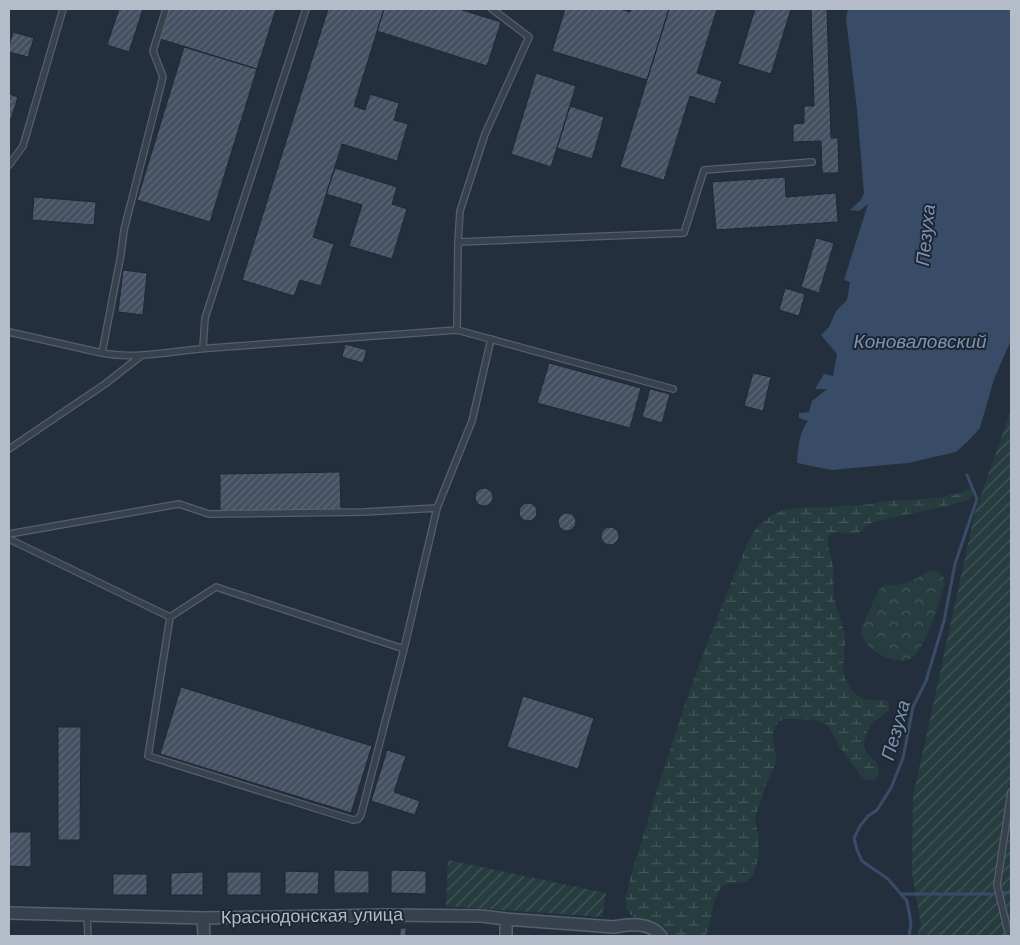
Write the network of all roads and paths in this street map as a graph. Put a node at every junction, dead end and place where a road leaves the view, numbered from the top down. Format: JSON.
{"nodes":[{"id":1,"x":63,"y":9,"type":"edge"},
{"id":2,"x":166,"y":9,"type":"edge"},
{"id":3,"x":306,"y":9,"type":"edge"},
{"id":4,"x":492,"y":9,"type":"edge"},
{"id":5,"x":812,"y":162,"type":"dead end"},
{"id":6,"x":9,"y":165,"type":"edge"},
{"id":7,"x":458,"y":242,"type":"junction"},
{"id":8,"x":457,"y":330,"type":"junction"},
{"id":9,"x":9,"y":332,"type":"edge"},
{"id":10,"x":490,"y":339,"type":"junction"},
{"id":11,"x":203,"y":348,"type":"junction"},
{"id":12,"x":102,"y":353,"type":"junction"},
{"id":13,"x":142,"y":355,"type":"junction"},
{"id":14,"x":673,"y":389,"type":"dead end"},
{"id":15,"x":9,"y":448,"type":"edge"},
{"id":16,"x":437,"y":508,"type":"junction"},
{"id":17,"x":9,"y":534,"type":"edge"},
{"id":18,"x":9,"y":539,"type":"edge"},
{"id":19,"x":170,"y":617,"type":"junction"},
{"id":20,"x":404,"y":649,"type":"junction"},
{"id":21,"x":1011,"y":792,"type":"edge"},
{"id":22,"x":9,"y":913,"type":"edge"},
{"id":23,"x":87,"y":915,"type":"junction"},
{"id":24,"x":204,"y":918,"type":"junction"},
{"id":25,"x":506,"y":919,"type":"junction"},
{"id":26,"x":88,"y":936,"type":"edge"},
{"id":27,"x":204,"y":936,"type":"edge"},
{"id":28,"x":506,"y":936,"type":"edge"},
{"id":29,"x":661,"y":936,"type":"edge"},
{"id":30,"x":1009,"y":936,"type":"edge"}],
"edges":[{"from":1,"to":6,"type":"lane"},
{"from":2,"to":12,"type":"lane"},
{"from":3,"to":11,"type":"lane"},
{"from":4,"to":7,"type":"lane"},
{"from":5,"to":7,"type":"lane"},
{"from":7,"to":8,"type":"lane"},
{"from":8,"to":10,"type":"lane"},
{"from":8,"to":11,"type":"lane"},
{"from":9,"to":12,"type":"lane"},
{"from":10,"to":14,"type":"lane"},
{"from":10,"to":16,"type":"lane"},
{"from":11,"to":13,"type":"lane"},
{"from":12,"to":13,"type":"lane"},
{"from":13,"to":15,"type":"lane"},
{"from":16,"to":17,"type":"lane"},
{"from":16,"to":20,"type":"lane"},
{"from":18,"to":19,"type":"lane"},
{"from":19,"to":20,"type":"lane"},
{"from":19,"to":20,"type":"lane"},
{"from":21,"to":30,"type":"lane"},
{"from":22,"to":23,"type":"street","name":"Краснодонская улица"},
{"from":23,"to":24,"type":"street","name":"Краснодонская улица"},
{"from":23,"to":26,"type":"lane"},
{"from":24,"to":25,"type":"street","name":"Краснодонская улица"},
{"from":24,"to":27,"type":"street"},
{"from":25,"to":28,"type":"street"},
{"from":25,"to":29,"type":"street","name":"Краснодонская улица"}]}
